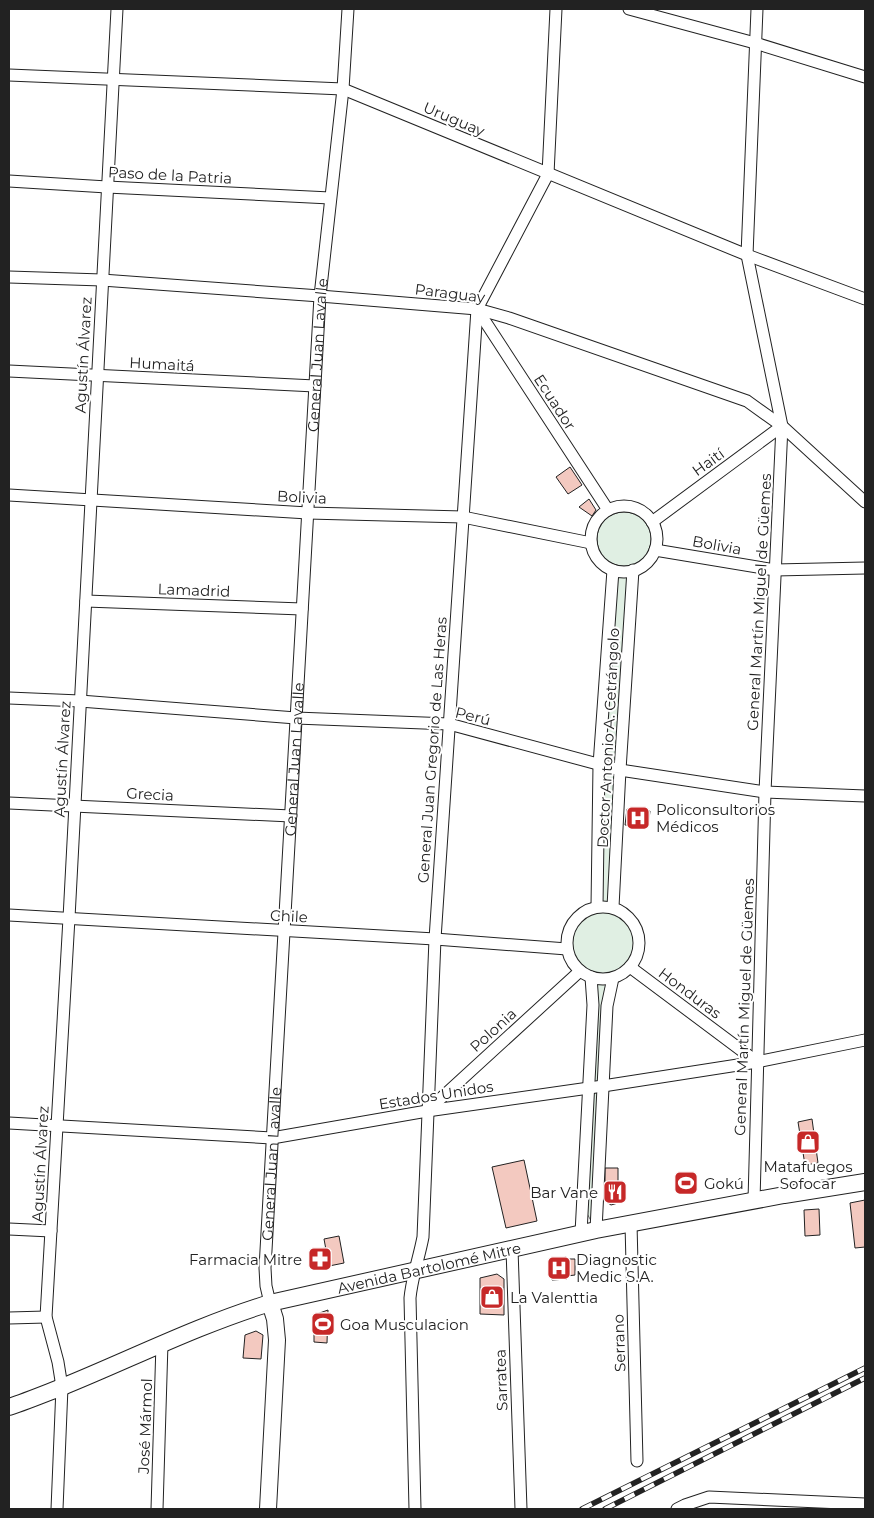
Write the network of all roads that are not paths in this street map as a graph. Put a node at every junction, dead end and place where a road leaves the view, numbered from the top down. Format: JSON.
{"nodes":[{"id":1,"x":117,"y":9,"type":"edge"},
{"id":2,"x":348,"y":9,"type":"edge"},
{"id":3,"x":556,"y":9,"type":"edge"},
{"id":4,"x":629,"y":9,"type":"edge"},
{"id":5,"x":757,"y":9,"type":"edge"},
{"id":6,"x":755,"y":42,"type":"junction"},
{"id":7,"x":9,"y":75,"type":"edge"},
{"id":8,"x":865,"y":76,"type":"edge"},
{"id":9,"x":112,"y":79,"type":"junction"},
{"id":10,"x":343,"y":89,"type":"junction"},
{"id":11,"x":548,"y":174,"type":"junction"},
{"id":12,"x":9,"y":181,"type":"edge"},
{"id":13,"x":107,"y":187,"type":"junction"},
{"id":14,"x":330,"y":198,"type":"junction"},
{"id":15,"x":747,"y":255,"type":"junction"},
{"id":16,"x":9,"y":277,"type":"edge"},
{"id":17,"x":102,"y":280,"type":"junction"},
{"id":18,"x":320,"y":296,"type":"junction"},
{"id":19,"x":865,"y":299,"type":"edge"},
{"id":20,"x":477,"y":309,"type":"junction"},
{"id":21,"x":9,"y":371,"type":"edge"},
{"id":22,"x":97,"y":376,"type":"junction"},
{"id":23,"x":315,"y":386,"type":"junction"},
{"id":24,"x":782,"y":426,"type":"junction"},
{"id":25,"x":9,"y":495,"type":"edge"},
{"id":26,"x":91,"y":499,"type":"junction"},
{"id":27,"x":865,"y":502,"type":"edge"},
{"id":28,"x":608,"y":510,"type":"junction"},
{"id":29,"x":308,"y":513,"type":"junction"},
{"id":30,"x":463,"y":517,"type":"junction"},
{"id":31,"x":652,"y":522,"type":"junction"},
{"id":32,"x":591,"y":543,"type":"junction"},
{"id":33,"x":655,"y":550,"type":"junction"},
{"id":34,"x":865,"y":568,"type":"edge"},
{"id":35,"x":613,"y":570,"type":"junction"},
{"id":36,"x":633,"y":570,"type":"junction"},
{"id":37,"x":775,"y":570,"type":"junction"},
{"id":38,"x":86,"y":601,"type":"junction"},
{"id":39,"x":302,"y":609,"type":"junction"},
{"id":40,"x":9,"y":698,"type":"edge"},
{"id":41,"x":80,"y":701,"type":"junction"},
{"id":42,"x":296,"y":718,"type":"junction"},
{"id":43,"x":449,"y":724,"type":"junction"},
{"id":44,"x":599,"y":765,"type":"junction"},
{"id":45,"x":620,"y":770,"type":"junction"},
{"id":46,"x":765,"y":792,"type":"junction"},
{"id":47,"x":865,"y":796,"type":"edge"},
{"id":48,"x":9,"y":802,"type":"edge"},
{"id":49,"x":75,"y":806,"type":"junction"},
{"id":50,"x":291,"y":816,"type":"junction"},
{"id":51,"x":597,"y":906,"type":"junction"},
{"id":52,"x":614,"y":907,"type":"junction"},
{"id":53,"x":9,"y":915,"type":"edge"},
{"id":54,"x":69,"y":918,"type":"junction"},
{"id":55,"x":284,"y":930,"type":"junction"},
{"id":56,"x":435,"y":939,"type":"junction"},
{"id":57,"x":567,"y":950,"type":"junction"},
{"id":58,"x":630,"y":967,"type":"junction"},
{"id":59,"x":580,"y":972,"type":"junction"},
{"id":60,"x":591,"y":977,"type":"junction"},
{"id":61,"x":613,"y":978,"type":"junction"},
{"id":62,"x":865,"y":1040,"type":"edge"},
{"id":63,"x":757,"y":1062,"type":"junction"},
{"id":64,"x":603,"y":1086,"type":"junction"},
{"id":65,"x":589,"y":1088,"type":"junction"},
{"id":66,"x":427,"y":1111,"type":"junction"},
{"id":67,"x":9,"y":1123,"type":"edge"},
{"id":68,"x":57,"y":1126,"type":"junction"},
{"id":69,"x":272,"y":1138,"type":"junction"},
{"id":70,"x":865,"y":1182,"type":"edge"},
{"id":71,"x":754,"y":1201,"type":"junction"},
{"id":72,"x":631,"y":1224,"type":"junction"},
{"id":73,"x":9,"y":1229,"type":"edge"},
{"id":74,"x":51,"y":1230,"type":"junction"},
{"id":75,"x":589,"y":1232,"type":"junction"},
{"id":76,"x":512,"y":1249,"type":"junction"},
{"id":77,"x":415,"y":1270,"type":"junction"},
{"id":78,"x":270,"y":1303,"type":"junction"},
{"id":79,"x":46,"y":1317,"type":"junction"},
{"id":80,"x":9,"y":1318,"type":"edge"},
{"id":81,"x":162,"y":1344,"type":"junction"},
{"id":82,"x":62,"y":1387,"type":"junction"},
{"id":83,"x":9,"y":1408,"type":"edge"},
{"id":84,"x":637,"y":1462,"type":"dead end"},
{"id":85,"x":865,"y":1504,"type":"edge"},
{"id":86,"x":682,"y":1508,"type":"edge"},
{"id":87,"x":57,"y":1509,"type":"edge"},
{"id":88,"x":157,"y":1509,"type":"edge"},
{"id":89,"x":268,"y":1509,"type":"edge"},
{"id":90,"x":415,"y":1509,"type":"edge"},
{"id":91,"x":521,"y":1509,"type":"edge"}],
"edges":[{"from":1,"to":9,"type":"street","name":"Agustín Álvarez"},
{"from":2,"to":10,"type":"street","name":"General Juan Lavalle"},
{"from":3,"to":11,"type":"street","name":"General Juan Gregorio de Las Heras"},
{"from":4,"to":6,"type":"street"},
{"from":5,"to":6,"type":"street","name":"General Martín Miguel de Güemes"},
{"from":6,"to":8,"type":"street"},
{"from":6,"to":15,"type":"street","name":"General Martín Miguel de Güemes"},
{"from":7,"to":9,"type":"street","name":"Uruguay"},
{"from":9,"to":10,"type":"street","name":"Uruguay"},
{"from":9,"to":13,"type":"street","name":"Agustín Álvarez"},
{"from":10,"to":11,"type":"street","name":"Uruguay"},
{"from":10,"to":14,"type":"street","name":"General Juan Lavalle"},
{"from":11,"to":15,"type":"street","name":"Uruguay"},
{"from":11,"to":20,"type":"street","name":"General Juan Gregorio de Las Heras"},
{"from":12,"to":13,"type":"street","name":"Paso de la Patria"},
{"from":13,"to":14,"type":"street","name":"Paso de la Patria"},
{"from":13,"to":17,"type":"street","name":"Agustín Álvarez"},
{"from":14,"to":18,"type":"street","name":"General Juan Lavalle"},
{"from":15,"to":19,"type":"street","name":"Uruguay"},
{"from":15,"to":24,"type":"street","name":"General Martín Miguel de Güemes"},
{"from":16,"to":17,"type":"street","name":"Paraguay"},
{"from":17,"to":18,"type":"street","name":"Paraguay"},
{"from":17,"to":22,"type":"street","name":"Agustín Álvarez"},
{"from":18,"to":20,"type":"street","name":"Paraguay"},
{"from":18,"to":23,"type":"street","name":"General Juan Lavalle"},
{"from":20,"to":24,"type":"street","name":"Paraguay"},
{"from":20,"to":28,"type":"street","name":"Ecuador"},
{"from":20,"to":30,"type":"street","name":"General Juan Gregorio de Las Heras"},
{"from":21,"to":22,"type":"street","name":"Humaitá"},
{"from":22,"to":23,"type":"street","name":"Humaitá"},
{"from":22,"to":26,"type":"street","name":"Agustín Álvarez"},
{"from":23,"to":29,"type":"street","name":"General Juan Lavalle"},
{"from":24,"to":27,"type":"street","name":"Paraguay"},
{"from":24,"to":31,"type":"street","name":"Haití"},
{"from":24,"to":37,"type":"street","name":"General Martín Miguel de Güemes"},
{"from":25,"to":26,"type":"street","name":"Bolivia"},
{"from":26,"to":29,"type":"street","name":"Bolivia"},
{"from":26,"to":38,"type":"street","name":"Agustín Álvarez"},
{"from":28,"to":31,"type":"street"},
{"from":28,"to":32,"type":"street"},
{"from":29,"to":30,"type":"street","name":"Bolivia"},
{"from":29,"to":39,"type":"street","name":"General Juan Lavalle"},
{"from":30,"to":32,"type":"street","name":"Bolivia"},
{"from":30,"to":43,"type":"street","name":"General Juan Gregorio de Las Heras"},
{"from":31,"to":33,"type":"street"},
{"from":32,"to":35,"type":"street"},
{"from":33,"to":36,"type":"street"},
{"from":33,"to":37,"type":"street","name":"Bolivia"},
{"from":34,"to":37,"type":"street","name":"Bolivia"},
{"from":35,"to":36,"type":"street"},
{"from":35,"to":44,"type":"street","name":"Doctor Antonio A. Cetrángolo"},
{"from":36,"to":45,"type":"street","name":"Doctor Antonio A. Cetrángolo"},
{"from":37,"to":46,"type":"street","name":"General Martín Miguel de Güemes"},
{"from":38,"to":39,"type":"street","name":"Lamadrid"},
{"from":38,"to":41,"type":"street","name":"Agustín Álvarez"},
{"from":39,"to":42,"type":"street","name":"General Juan Lavalle"},
{"from":40,"to":41,"type":"street","name":"Perú"},
{"from":41,"to":42,"type":"street","name":"Perú"},
{"from":41,"to":49,"type":"street","name":"Agustín Álvarez"},
{"from":42,"to":43,"type":"street","name":"Perú"},
{"from":42,"to":50,"type":"street","name":"General Juan Lavalle"},
{"from":43,"to":44,"type":"street","name":"Perú"},
{"from":43,"to":56,"type":"street","name":"General Juan Gregorio de Las Heras"},
{"from":44,"to":45,"type":"street","name":"Perú"},
{"from":44,"to":51,"type":"street","name":"Doctor Antonio A. Cetrángolo"},
{"from":45,"to":46,"type":"street","name":"Perú"},
{"from":45,"to":52,"type":"street","name":"Doctor Antonio A. Cetrángolo"},
{"from":46,"to":47,"type":"street","name":"Perú"},
{"from":46,"to":63,"type":"street","name":"General Martín Miguel de Güemes"},
{"from":48,"to":49,"type":"street","name":"Grecia"},
{"from":49,"to":50,"type":"street","name":"Grecia"},
{"from":49,"to":54,"type":"street","name":"Agustín Álvarez"},
{"from":50,"to":55,"type":"street","name":"General Juan Lavalle"},
{"from":51,"to":52,"type":"street"},
{"from":51,"to":57,"type":"street"},
{"from":52,"to":58,"type":"street"},
{"from":53,"to":54,"type":"street","name":"Chile"},
{"from":54,"to":55,"type":"street","name":"Chile"},
{"from":54,"to":68,"type":"street","name":"Agustín Álvarez"},
{"from":55,"to":56,"type":"street","name":"Chile"},
{"from":55,"to":69,"type":"street","name":"General Juan Lavalle"},
{"from":56,"to":57,"type":"street","name":"Chile"},
{"from":56,"to":66,"type":"street","name":"General Juan Gregorio de Las Heras"},
{"from":57,"to":59,"type":"street"},
{"from":58,"to":61,"type":"street"},
{"from":58,"to":63,"type":"street","name":"Honduras"},
{"from":59,"to":60,"type":"street"},
{"from":59,"to":66,"type":"street","name":"Polonia"},
{"from":60,"to":61,"type":"street"},
{"from":60,"to":65,"type":"street"},
{"from":61,"to":64,"type":"street"},
{"from":62,"to":63,"type":"street","name":"Estados Unidos"},
{"from":63,"to":64,"type":"street","name":"Estados Unidos"},
{"from":63,"to":71,"type":"street","name":"General Martín Miguel de Güemes"},
{"from":64,"to":65,"type":"street","name":"Estados Unidos"},
{"from":64,"to":75,"type":"street"},
{"from":65,"to":66,"type":"street","name":"Estados Unidos"},
{"from":65,"to":75,"type":"street"},
{"from":66,"to":69,"type":"street","name":"Estados Unidos"},
{"from":66,"to":77,"type":"street","name":"General Juan Gregorio de Las Heras"},
{"from":67,"to":68,"type":"street","name":"Estados Unidos"},
{"from":68,"to":69,"type":"street","name":"Estados Unidos"},
{"from":68,"to":74,"type":"street","name":"Agustín Álvarez"},
{"from":69,"to":78,"type":"street","name":"General Juan Lavalle"},
{"from":70,"to":71,"type":"main road","name":"Avenida Bartolomé Mitre"},
{"from":71,"to":72,"type":"main road","name":"Avenida Bartolomé Mitre"},
{"from":72,"to":75,"type":"main road","name":"Avenida Bartolomé Mitre"},
{"from":72,"to":84,"type":"street","name":"Serrano"},
{"from":73,"to":74,"type":"street"},
{"from":74,"to":79,"type":"street","name":"Agustín Álvarez"},
{"from":75,"to":76,"type":"main road","name":"Avenida Bartolomé Mitre"},
{"from":76,"to":77,"type":"main road","name":"Avenida Bartolomé Mitre"},
{"from":76,"to":91,"type":"street","name":"Sarratea"},
{"from":77,"to":78,"type":"main road","name":"Avenida Bartolomé Mitre"},
{"from":77,"to":90,"type":"street","name":"General Juan Gregorio de Las Heras"},
{"from":78,"to":81,"type":"main road","name":"Avenida Bartolomé Mitre"},
{"from":78,"to":89,"type":"main road","name":"General Juan Lavalle"},
{"from":79,"to":80,"type":"street"},
{"from":79,"to":82,"type":"street","name":"Agustín Álvarez"},
{"from":81,"to":82,"type":"main road","name":"Avenida Bartolomé Mitre"},
{"from":81,"to":88,"type":"street","name":"José Mármol"},
{"from":82,"to":83,"type":"main road","name":"Avenida Bartolomé Mitre"},
{"from":82,"to":87,"type":"street","name":"Agustín Álvarez"},
{"from":85,"to":86,"type":"street"}]}
